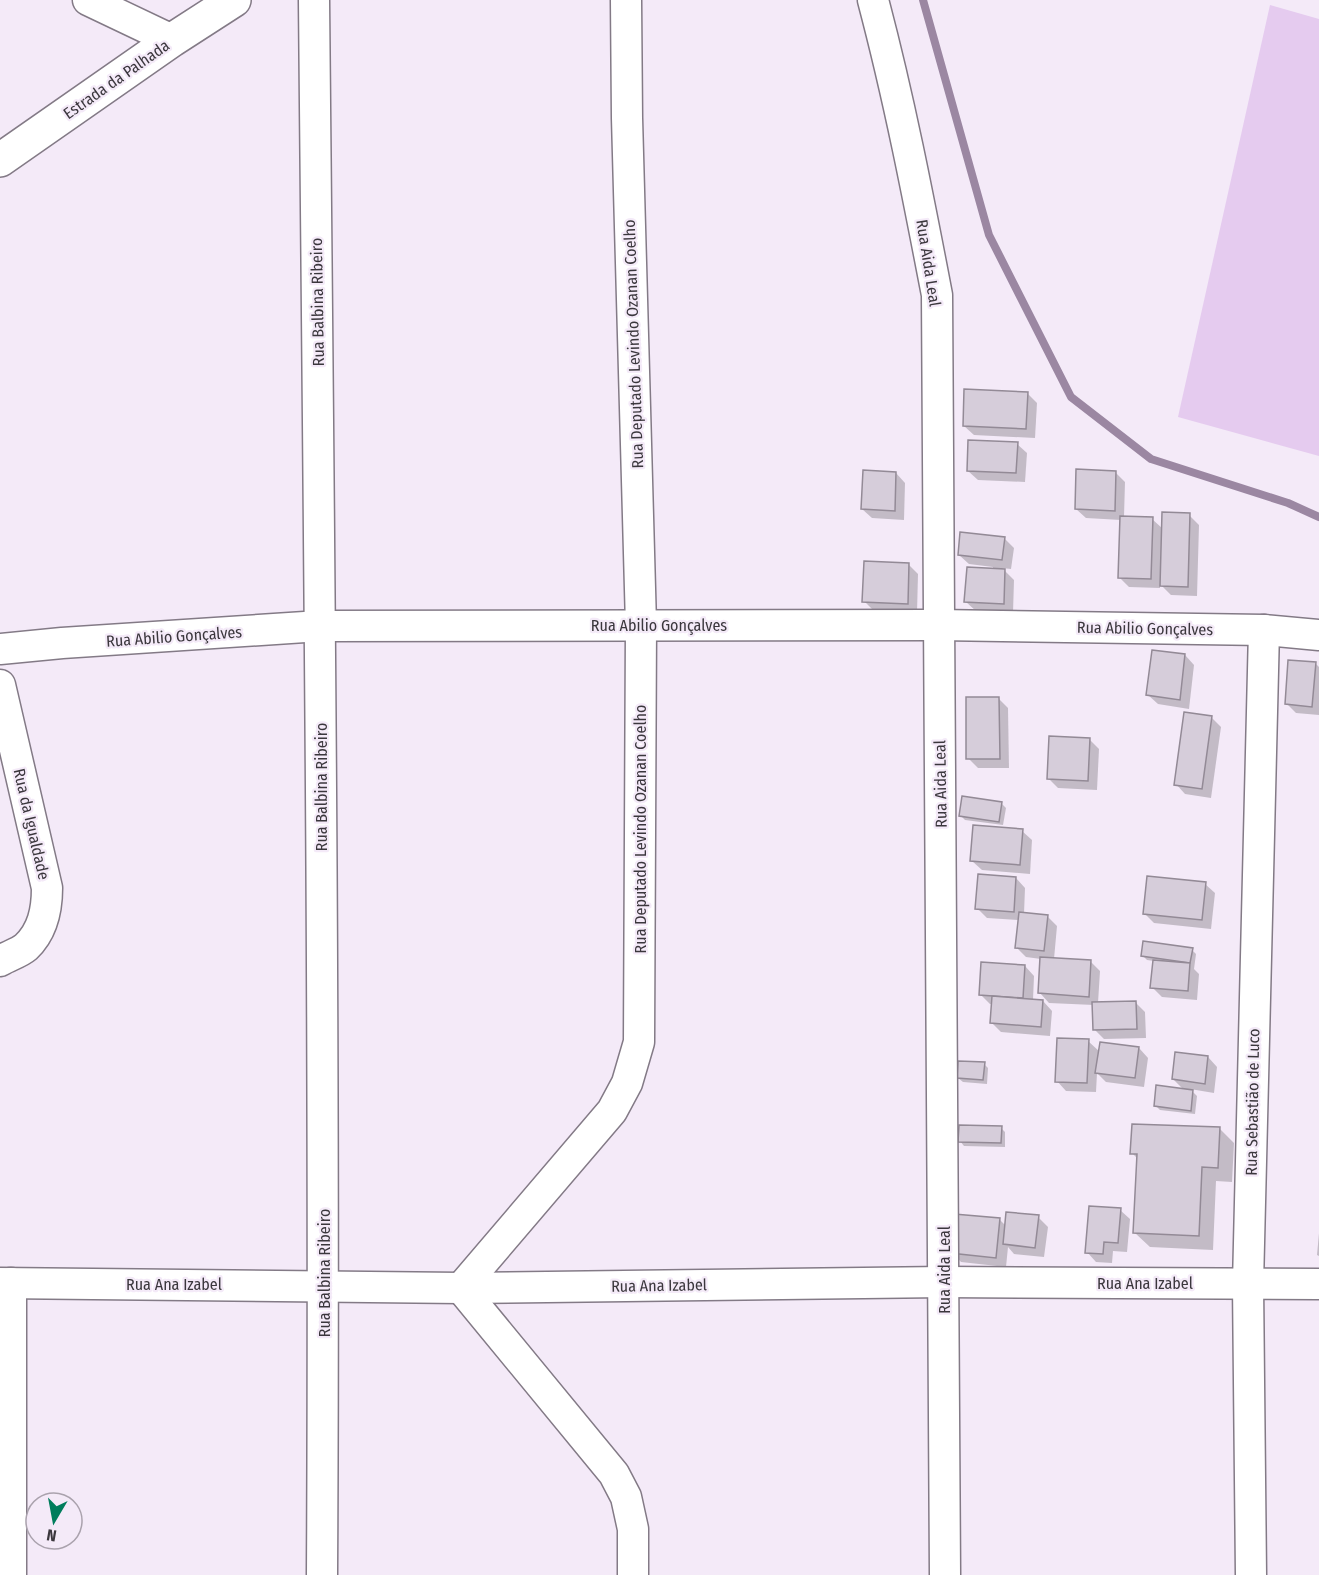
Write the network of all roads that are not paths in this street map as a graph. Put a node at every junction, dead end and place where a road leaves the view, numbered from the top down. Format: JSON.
{"nodes":[{"id":1,"x":88,"y":0,"type":"edge"},
{"id":2,"x":234,"y":0,"type":"edge"},
{"id":3,"x":314,"y":0,"type":"edge"},
{"id":4,"x":626,"y":0,"type":"edge"},
{"id":5,"x":873,"y":0,"type":"edge"},
{"id":6,"x":172,"y":40,"type":"junction"},
{"id":7,"x":0,"y":159,"type":"edge"},
{"id":8,"x":641,"y":625,"type":"junction"},
{"id":9,"x":938,"y":625,"type":"junction"},
{"id":10,"x":320,"y":626,"type":"junction"},
{"id":11,"x":1264,"y":630,"type":"junction"},
{"id":12,"x":1319,"y":635,"type":"edge"},
{"id":13,"x":0,"y":649,"type":"edge"},
{"id":14,"x":0,"y":685,"type":"edge"},
{"id":15,"x":0,"y":961,"type":"edge"},
{"id":16,"x":944,"y":1282,"type":"junction"},
{"id":17,"x":5,"y":1283,"type":"edge"},
{"id":18,"x":1248,"y":1284,"type":"junction"},
{"id":19,"x":1319,"y":1284,"type":"edge"},
{"id":20,"x":324,"y":1285,"type":"junction"},
{"id":21,"x":461,"y":1288,"type":"junction"},
{"id":22,"x":11,"y":1575,"type":"edge"},
{"id":23,"x":322,"y":1575,"type":"edge"},
{"id":24,"x":633,"y":1575,"type":"edge"},
{"id":25,"x":945,"y":1575,"type":"edge"},
{"id":26,"x":1251,"y":1575,"type":"edge"}],
"edges":[{"from":1,"to":6,"type":"street"},
{"from":2,"to":6,"type":"main road","name":"Estrada da Palhada"},
{"from":3,"to":10,"type":"street","name":"Rua Balbina Ribeiro"},
{"from":4,"to":8,"type":"street","name":"Rua Deputado Levindo Ozanan Coelho"},
{"from":5,"to":9,"type":"street","name":"Rua Aida Leal"},
{"from":6,"to":7,"type":"main road","name":"Estrada da Palhada"},
{"from":8,"to":9,"type":"street","name":"Rua Abilio Gonçalves"},
{"from":8,"to":10,"type":"street","name":"Rua Abilio Gonçalves"},
{"from":8,"to":21,"type":"street","name":"Rua Deputado Levindo Ozanan Coelho"},
{"from":9,"to":11,"type":"street","name":"Rua Abilio Gonçalves"},
{"from":9,"to":16,"type":"street","name":"Rua Aida Leal"},
{"from":10,"to":13,"type":"street","name":"Rua Abilio Gonçalves"},
{"from":10,"to":20,"type":"street","name":"Rua Balbina Ribeiro"},
{"from":11,"to":12,"type":"street","name":"Rua Abilio Gonçalves"},
{"from":11,"to":18,"type":"street","name":"Rua Sebastião de Luco"},
{"from":14,"to":15,"type":"street","name":"Rua da Igualdade"},
{"from":16,"to":18,"type":"street","name":"Rua Ana Izabel"},
{"from":16,"to":21,"type":"street","name":"Rua Ana Izabel"},
{"from":16,"to":25,"type":"street","name":"Rua Aida Leal"},
{"from":17,"to":20,"type":"street","name":"Rua Ana Izabel"},
{"from":17,"to":22,"type":"street"},
{"from":18,"to":19,"type":"street","name":"Rua Ana Izabel"},
{"from":18,"to":26,"type":"street","name":"Rua Sebastião de Luco"},
{"from":20,"to":21,"type":"street","name":"Rua Ana Izabel"},
{"from":20,"to":23,"type":"street","name":"Rua Balbina Ribeiro"},
{"from":21,"to":24,"type":"street"}]}
